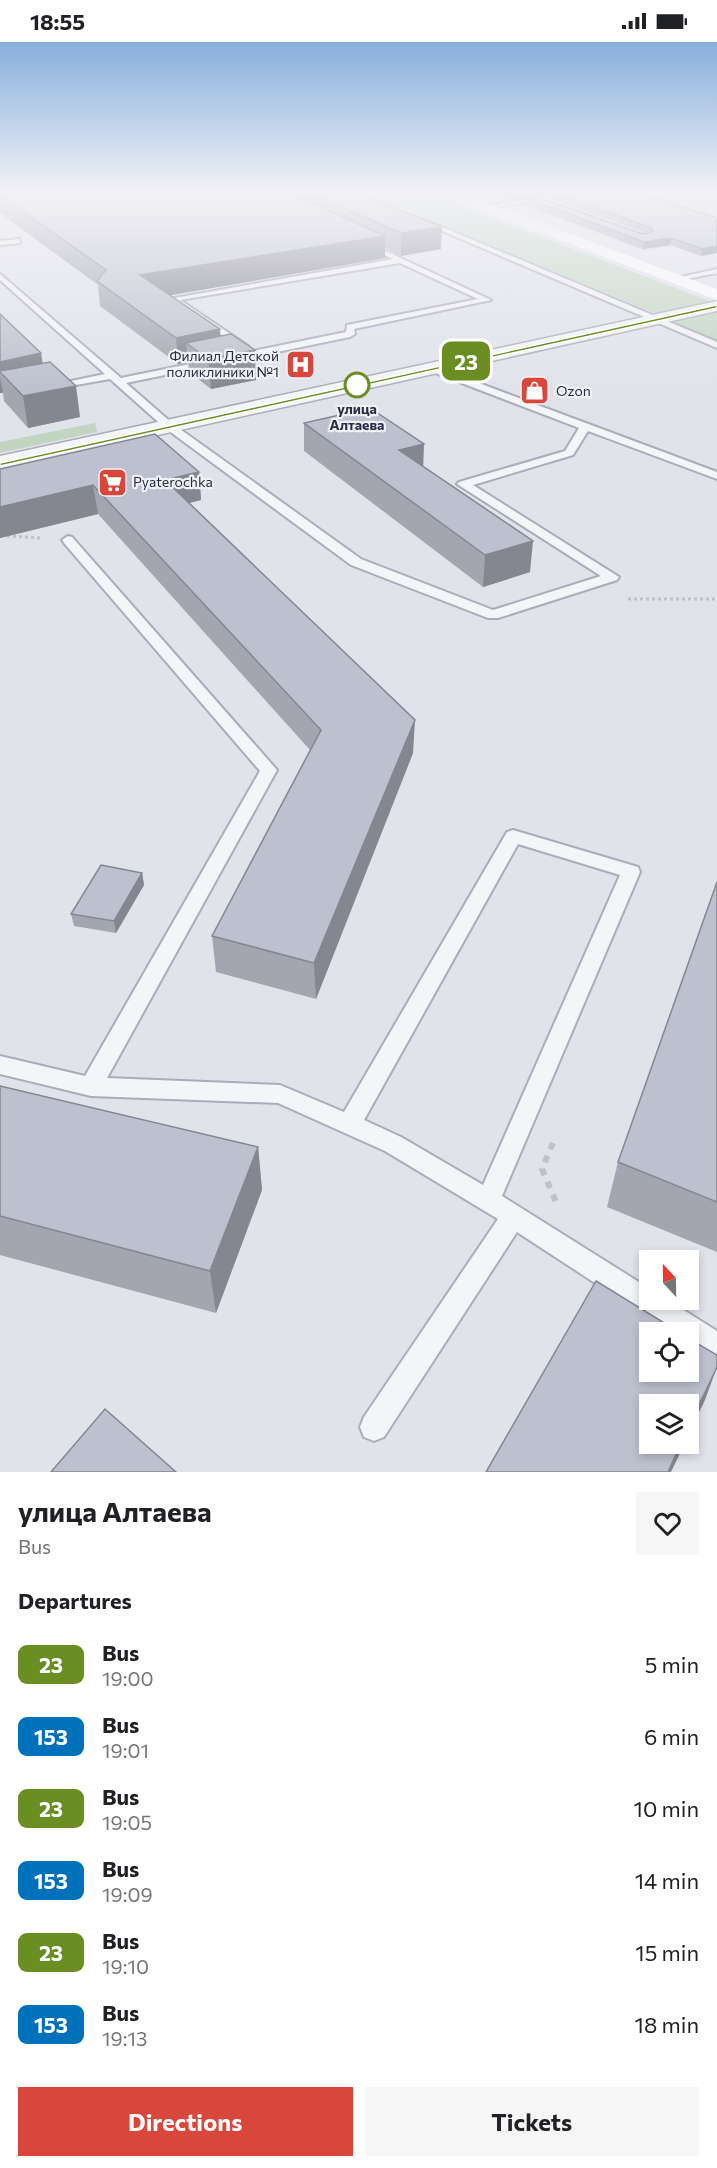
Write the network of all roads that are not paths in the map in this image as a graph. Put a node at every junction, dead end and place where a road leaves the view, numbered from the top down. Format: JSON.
{"nodes":[{"id":1,"x":396,"y":258,"type":"edge"},
{"id":2,"x":510,"y":258,"type":"edge"},
{"id":3,"x":621,"y":258,"type":"edge"},
{"id":4,"x":401,"y":260,"type":"junction"},
{"id":5,"x":717,"y":272,"type":"edge"},
{"id":6,"x":0,"y":276,"type":"edge"},
{"id":7,"x":676,"y":279,"type":"junction"},
{"id":8,"x":717,"y":295,"type":"edge"},
{"id":9,"x":717,"y":306,"type":"edge"},
{"id":10,"x":656,"y":319,"type":"junction"},
{"id":11,"x":717,"y":345,"type":"edge"},
{"id":12,"x":253,"y":354,"type":"junction"},
{"id":13,"x":433,"y":369,"type":"junction"},
{"id":14,"x":114,"y":379,"type":"junction"},
{"id":15,"x":44,"y":389,"type":"edge"},
{"id":16,"x":169,"y":426,"type":"junction"},
{"id":17,"x":586,"y":426,"type":"junction"},
{"id":18,"x":0,"y":463,"type":"edge"},
{"id":19,"x":717,"y":476,"type":"edge"},
{"id":20,"x":68,"y":540,"type":"dead end"},
{"id":21,"x":0,"y":1065,"type":"edge"},
{"id":22,"x":91,"y":1087,"type":"junction"},
{"id":23,"x":349,"y":1125,"type":"junction"},
{"id":24,"x":488,"y":1200,"type":"junction"},
{"id":25,"x":514,"y":1216,"type":"junction"},
{"id":26,"x":717,"y":1347,"type":"edge"},
{"id":27,"x":374,"y":1427,"type":"dead end"}],
"edges":[{"from":1,"to":4,"type":"lane"},
{"from":2,"to":10,"type":"lane"},
{"from":3,"to":7,"type":"main road"},
{"from":4,"to":12,"type":"lane"},
{"from":4,"to":12,"type":"lane"},
{"from":5,"to":7,"type":"lane"},
{"from":6,"to":14,"type":"lane"},
{"from":7,"to":8,"type":"main road"},
{"from":9,"to":10,"type":"street"},
{"from":10,"to":11,"type":"lane"},
{"from":10,"to":13,"type":"street"},
{"from":12,"to":14,"type":"lane"},
{"from":13,"to":16,"type":"street"},
{"from":13,"to":17,"type":"lane"},
{"from":14,"to":15,"type":"lane"},
{"from":14,"to":16,"type":"lane"},
{"from":16,"to":17,"type":"lane"},
{"from":16,"to":18,"type":"street"},
{"from":17,"to":19,"type":"lane"},
{"from":20,"to":22,"type":"lane"},
{"from":21,"to":22,"type":"lane"},
{"from":22,"to":23,"type":"lane"},
{"from":23,"to":24,"type":"lane"},
{"from":23,"to":24,"type":"lane"},
{"from":24,"to":25,"type":"lane"},
{"from":25,"to":26,"type":"lane"},
{"from":25,"to":27,"type":"lane"}]}
